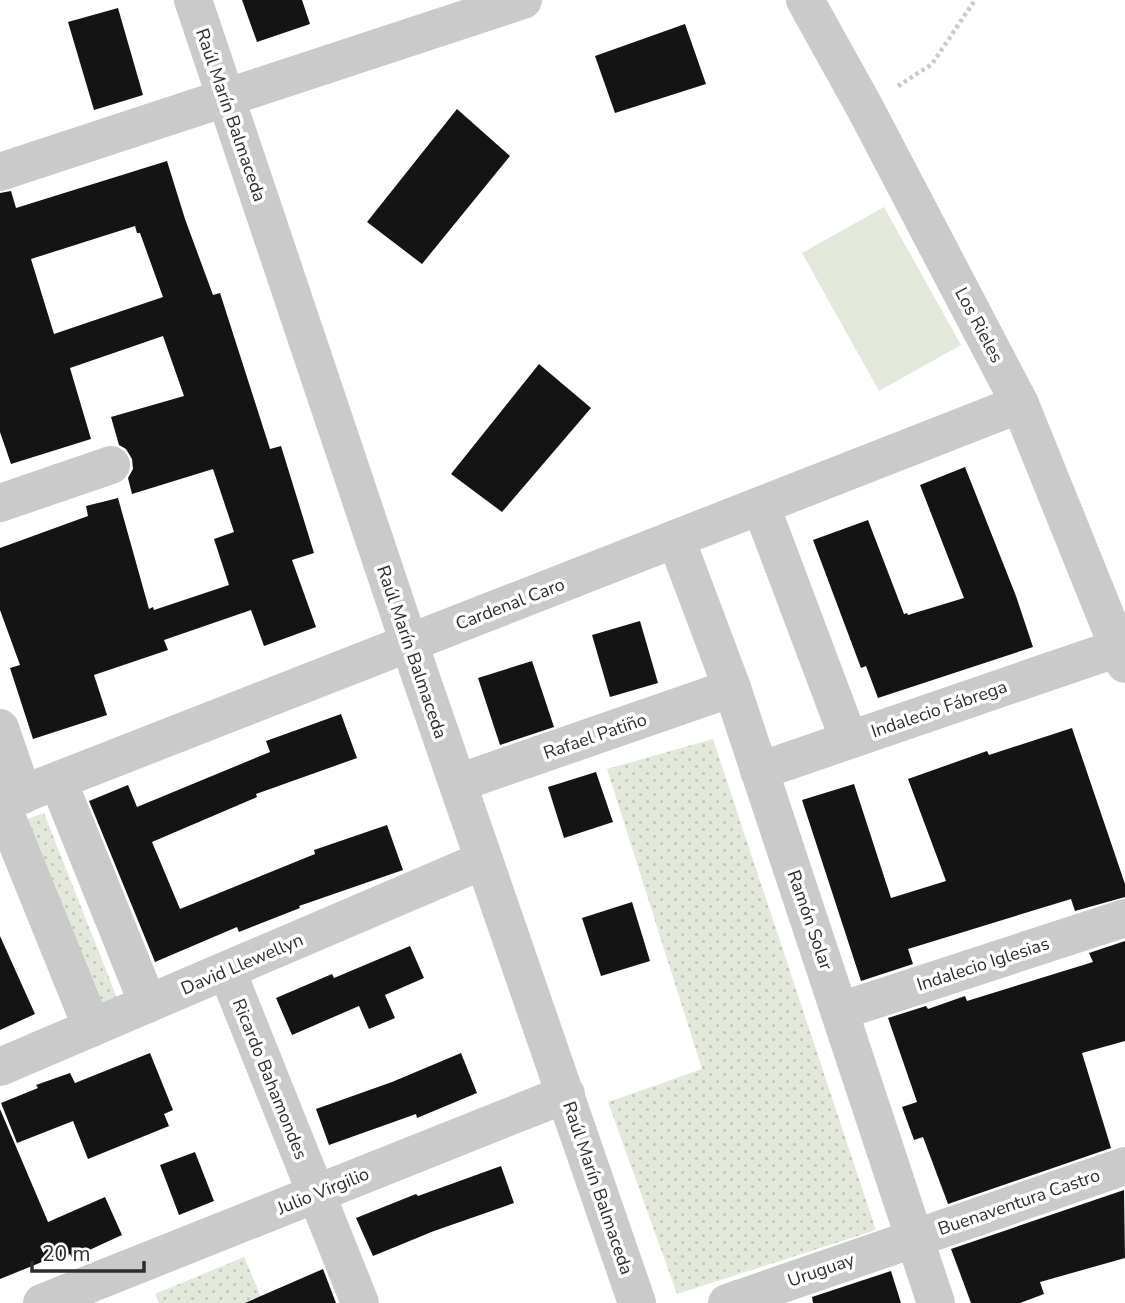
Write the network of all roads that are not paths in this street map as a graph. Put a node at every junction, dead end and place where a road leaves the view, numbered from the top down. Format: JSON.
{"nodes":[{"id":1,"x":193,"y":0,"type":"edge"},
{"id":2,"x":805,"y":0,"type":"edge"},
{"id":3,"x":505,"y":3,"type":"edge"},
{"id":4,"x":226,"y":98,"type":"junction"},
{"id":5,"x":0,"y":172,"type":"edge"},
{"id":6,"x":1020,"y":404,"type":"junction"},
{"id":7,"x":111,"y":465,"type":"dead end"},
{"id":8,"x":0,"y":503,"type":"edge"},
{"id":9,"x":761,"y":506,"type":"junction"},
{"id":10,"x":676,"y":539,"type":"junction"},
{"id":11,"x":409,"y":643,"type":"junction"},
{"id":12,"x":1122,"y":656,"type":"edge"},
{"id":13,"x":732,"y":688,"type":"junction"},
{"id":14,"x":0,"y":728,"type":"edge"},
{"id":15,"x":849,"y":740,"type":"junction"},
{"id":16,"x":759,"y":771,"type":"junction"},
{"id":17,"x":58,"y":780,"type":"junction"},
{"id":18,"x":458,"y":783,"type":"junction"},
{"id":19,"x":8,"y":800,"type":"edge"},
{"id":20,"x":484,"y":860,"type":"junction"},
{"id":21,"x":1125,"y":918,"type":"edge"},
{"id":22,"x":227,"y":971,"type":"junction"},
{"id":23,"x":148,"y":1004,"type":"junction"},
{"id":24,"x":840,"y":1011,"type":"junction"},
{"id":25,"x":92,"y":1028,"type":"junction"},
{"id":26,"x":0,"y":1067,"type":"edge"},
{"id":27,"x":566,"y":1094,"type":"junction"},
{"id":28,"x":1125,"y":1166,"type":"edge"},
{"id":29,"x":316,"y":1194,"type":"junction"},
{"id":30,"x":914,"y":1238,"type":"junction"},
{"id":31,"x":42,"y":1303,"type":"edge"},
{"id":32,"x":360,"y":1303,"type":"edge"},
{"id":33,"x":637,"y":1303,"type":"edge"},
{"id":34,"x":727,"y":1303,"type":"edge"},
{"id":35,"x":936,"y":1303,"type":"edge"}],
"edges":[{"from":1,"to":4,"type":"street","name":"Raúl Marín Balmaceda"},
{"from":2,"to":6,"type":"street","name":"Los Rieles"},
{"from":3,"to":4,"type":"street"},
{"from":4,"to":5,"type":"street"},
{"from":4,"to":11,"type":"street","name":"Raúl Marín Balmaceda"},
{"from":6,"to":9,"type":"street","name":"Cardenal Caro"},
{"from":6,"to":12,"type":"street","name":"Los Rieles"},
{"from":7,"to":8,"type":"street"},
{"from":9,"to":10,"type":"street","name":"Cardenal Caro"},
{"from":9,"to":15,"type":"street"},
{"from":10,"to":11,"type":"street","name":"Cardenal Caro"},
{"from":10,"to":13,"type":"street","name":"Ramón Solar"},
{"from":11,"to":17,"type":"street","name":"Cardenal Caro"},
{"from":11,"to":18,"type":"street","name":"Raúl Marín Balmaceda"},
{"from":12,"to":15,"type":"street","name":"Indalecio Fábrega"},
{"from":13,"to":16,"type":"street","name":"Ramón Solar"},
{"from":13,"to":18,"type":"street","name":"Rafael Patiño"},
{"from":14,"to":19,"type":"street"},
{"from":15,"to":16,"type":"street","name":"Indalecio Fábrega"},
{"from":16,"to":24,"type":"street","name":"Ramón Solar"},
{"from":17,"to":19,"type":"street","name":"Cardenal Caro"},
{"from":17,"to":23,"type":"street"},
{"from":18,"to":20,"type":"street","name":"Raúl Marín Balmaceda"},
{"from":19,"to":25,"type":"street"},
{"from":20,"to":22,"type":"street","name":"David Llewellyn"},
{"from":20,"to":27,"type":"street","name":"Raúl Marín Balmaceda"},
{"from":21,"to":24,"type":"street","name":"Indalecio Iglesias"},
{"from":22,"to":23,"type":"street","name":"David Llewellyn"},
{"from":22,"to":29,"type":"street","name":"Ricardo Bahamondes"},
{"from":23,"to":25,"type":"street","name":"David Llewellyn"},
{"from":24,"to":30,"type":"street","name":"Ramón Solar"},
{"from":25,"to":26,"type":"street","name":"David Llewellyn"},
{"from":27,"to":29,"type":"street","name":"Julio Virgilio"},
{"from":27,"to":33,"type":"street","name":"Raúl Marín Balmaceda"},
{"from":28,"to":30,"type":"street","name":"Buenaventura Castro"},
{"from":29,"to":31,"type":"street","name":"Julio Virgilio"},
{"from":29,"to":32,"type":"street","name":"Ricardo Bahamondes"},
{"from":30,"to":34,"type":"street","name":"Uruguay"},
{"from":30,"to":35,"type":"street","name":"Ramón Solar"}]}
